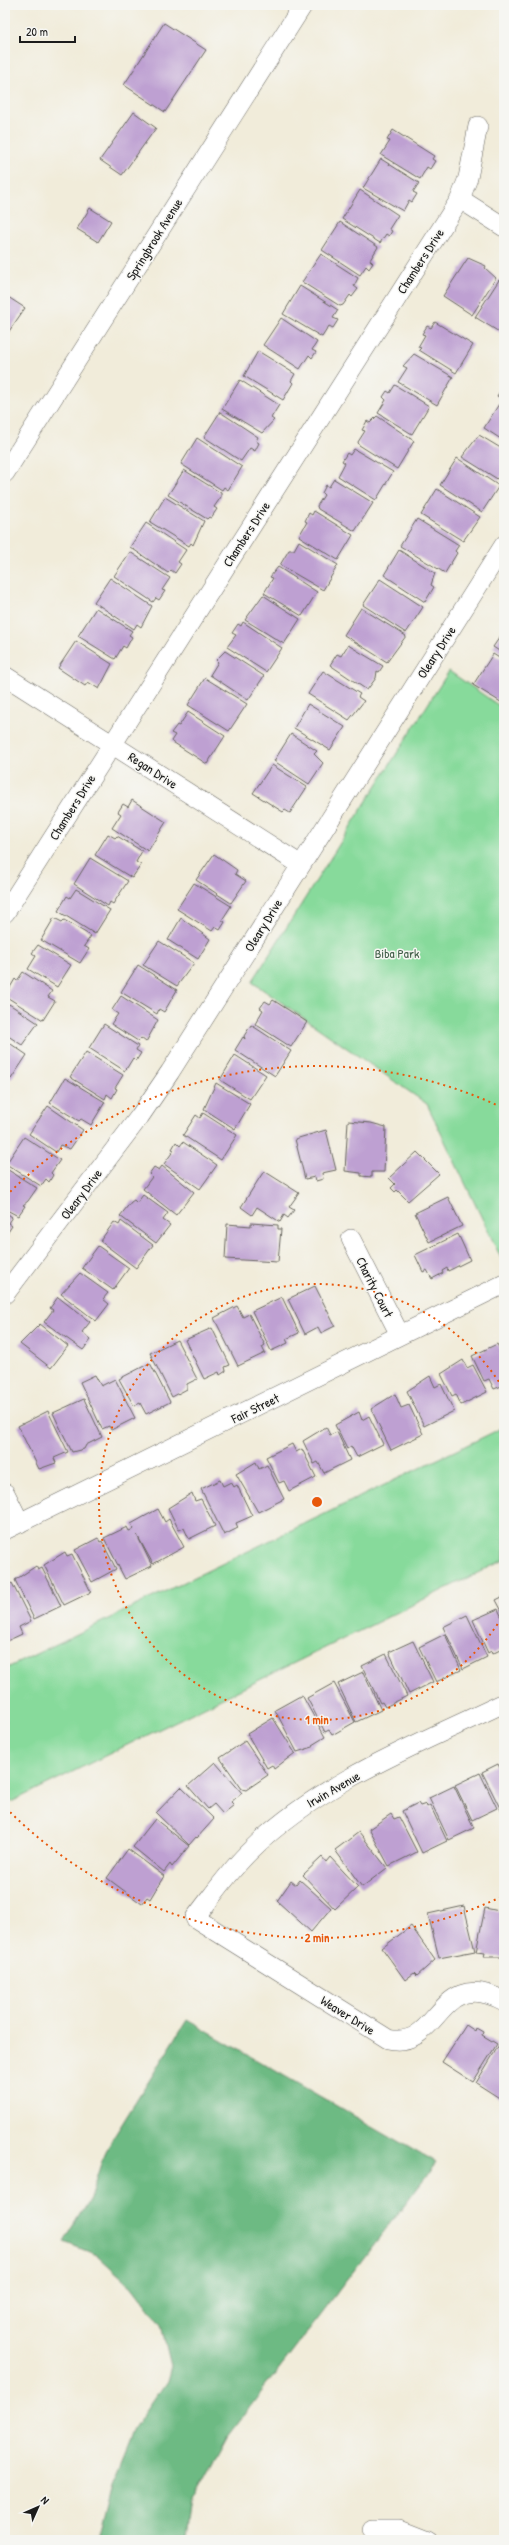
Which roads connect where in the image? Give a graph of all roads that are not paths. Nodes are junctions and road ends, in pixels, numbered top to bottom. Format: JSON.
{"nodes":[{"id":1,"x":303,"y":5,"type":"edge"},
{"id":2,"x":478,"y":126,"type":"dead end"},
{"id":3,"x":460,"y":199,"type":"junction"},
{"id":4,"x":504,"y":227,"type":"edge"},
{"id":5,"x":5,"y":473,"type":"edge"},
{"id":6,"x":504,"y":546,"type":"edge"},
{"id":7,"x":5,"y":676,"type":"edge"},
{"id":8,"x":112,"y":744,"type":"junction"},
{"id":9,"x":301,"y":864,"type":"junction"},
{"id":10,"x":5,"y":913,"type":"edge"},
{"id":11,"x":351,"y":1239,"type":"dead end"},
{"id":12,"x":504,"y":1284,"type":"edge"},
{"id":13,"x":5,"y":1294,"type":"edge"},
{"id":14,"x":400,"y":1335,"type":"junction"},
{"id":15,"x":5,"y":1493,"type":"edge"},
{"id":16,"x":12,"y":1527,"type":"edge"},
{"id":17,"x":504,"y":1703,"type":"edge"},
{"id":18,"x":195,"y":1918,"type":"joint"},
{"id":19,"x":504,"y":2001,"type":"edge"},
{"id":20,"x":372,"y":2530,"type":"dead end"},
{"id":21,"x":427,"y":2540,"type":"edge"}],
"edges":[{"from":1,"to":5,"type":"street","name":"Springbrook Avenue"},
{"from":2,"to":3,"type":"street","name":"Chambers Drive"},
{"from":3,"to":4,"type":"street"},
{"from":3,"to":8,"type":"street","name":"Chambers Drive"},
{"from":6,"to":9,"type":"street","name":"Oleary Drive"},
{"from":7,"to":8,"type":"street","name":"Regan Drive"},
{"from":8,"to":9,"type":"street","name":"Regan Drive"},
{"from":8,"to":10,"type":"street","name":"Chambers Drive"},
{"from":9,"to":13,"type":"street","name":"Oleary Drive"},
{"from":11,"to":14,"type":"street","name":"Charity Court"},
{"from":12,"to":14,"type":"street","name":"Fair Street"},
{"from":14,"to":16,"type":"street","name":"Fair Street"},
{"from":15,"to":16,"type":"street"},
{"from":17,"to":18,"type":"street","name":"Irwin Avenue"},
{"from":18,"to":19,"type":"street","name":"Weaver Drive"},
{"from":20,"to":21,"type":"street"}]}
